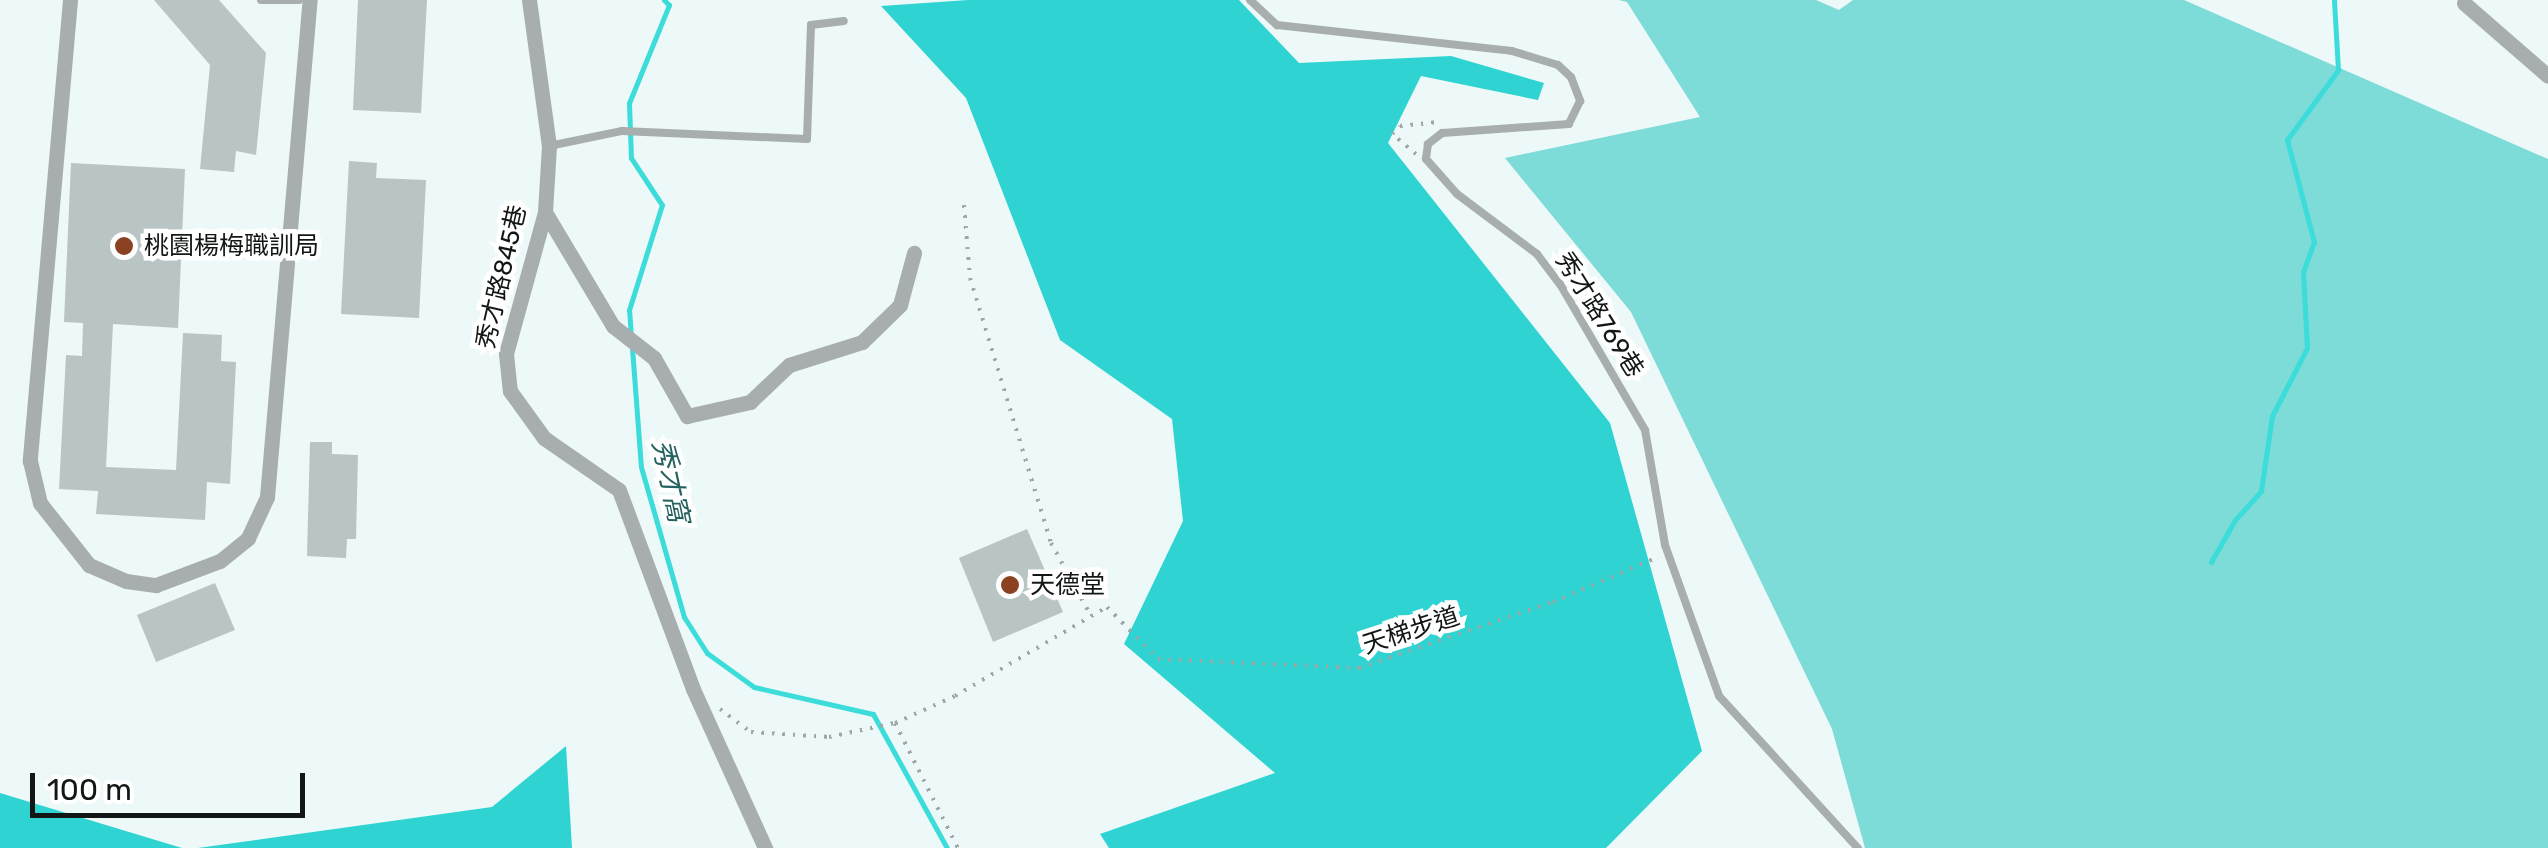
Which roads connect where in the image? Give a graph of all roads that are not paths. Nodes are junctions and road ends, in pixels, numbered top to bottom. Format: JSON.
{"nodes":[{"id":1,"x":70,"y":0,"type":"edge"},
{"id":2,"x":261,"y":0,"type":"edge"},
{"id":3,"x":298,"y":0,"type":"edge"},
{"id":4,"x":310,"y":0,"type":"edge"},
{"id":5,"x":529,"y":0,"type":"edge"},
{"id":6,"x":1250,"y":0,"type":"edge"},
{"id":7,"x":2464,"y":2,"type":"dead end"},
{"id":8,"x":844,"y":21,"type":"dead end"},
{"id":9,"x":2548,"y":76,"type":"edge"},
{"id":10,"x":549,"y":146,"type":"junction"},
{"id":11,"x":545,"y":212,"type":"junction"},
{"id":12,"x":914,"y":253,"type":"dead end"},
{"id":13,"x":765,"y":848,"type":"edge"},
{"id":14,"x":1858,"y":848,"type":"edge"}],
"edges":[{"from":1,"to":4,"type":"street"},
{"from":2,"to":3,"type":"lane"},
{"from":5,"to":10,"type":"street","name":"秀才路845巷"},
{"from":6,"to":14,"type":"lane","name":"秀才路769巷"},
{"from":7,"to":9,"type":"street"},
{"from":8,"to":10,"type":"lane"},
{"from":10,"to":11,"type":"street","name":"秀才路845巷"},
{"from":11,"to":12,"type":"street"},
{"from":11,"to":13,"type":"street","name":"秀才路845巷"}]}
